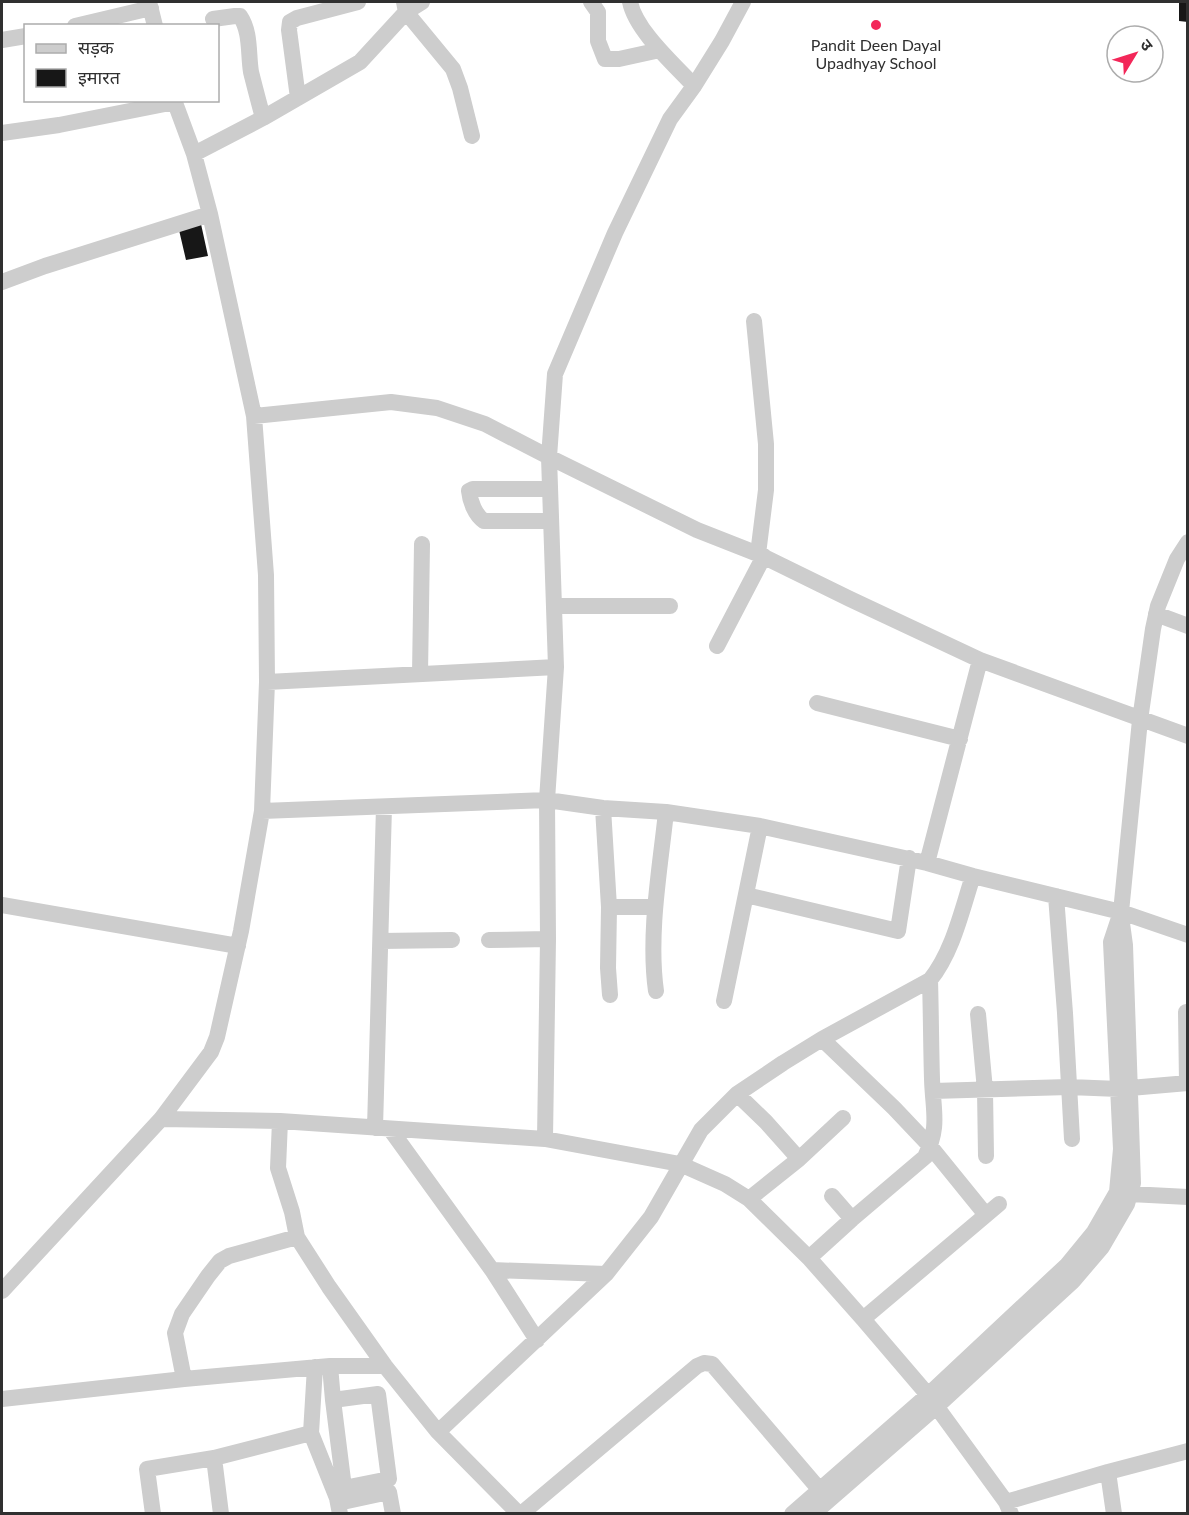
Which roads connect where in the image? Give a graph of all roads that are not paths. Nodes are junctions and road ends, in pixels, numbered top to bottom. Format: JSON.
{"nodes":[{"id":1,"x":358,"y":2,"type":"edge"},
{"id":2,"x":422,"y":2,"type":"edge"},
{"id":3,"x":591,"y":2,"type":"edge"},
{"id":4,"x":630,"y":2,"type":"edge"},
{"id":5,"x":743,"y":2,"type":"edge"},
{"id":6,"x":150,"y":5,"type":"edge"},
{"id":7,"x":405,"y":7,"type":"edge"},
{"id":8,"x":213,"y":20,"type":"dead end"},
{"id":9,"x":82,"y":24,"type":"edge"},
{"id":10,"x":155,"y":24,"type":"edge"},
{"id":11,"x":24,"y":36,"type":"edge"},
{"id":12,"x":2,"y":40,"type":"edge"},
{"id":13,"x":660,"y":50,"type":"junction"},
{"id":14,"x":694,"y":86,"type":"junction"},
{"id":15,"x":298,"y":98,"type":"junction"},
{"id":16,"x":169,"y":102,"type":"edge"},
{"id":17,"x":174,"y":102,"type":"edge"},
{"id":18,"x":263,"y":118,"type":"junction"},
{"id":19,"x":2,"y":133,"type":"edge"},
{"id":20,"x":472,"y":136,"type":"dead end"},
{"id":21,"x":194,"y":154,"type":"junction"},
{"id":22,"x":210,"y":214,"type":"junction"},
{"id":23,"x":2,"y":282,"type":"edge"},
{"id":24,"x":754,"y":321,"type":"dead end"},
{"id":25,"x":254,"y":416,"type":"junction"},
{"id":26,"x":549,"y":457,"type":"junction"},
{"id":27,"x":550,"y":489,"type":"junction"},
{"id":28,"x":551,"y":521,"type":"junction"},
{"id":29,"x":1188,"y":542,"type":"edge"},
{"id":30,"x":422,"y":544,"type":"dead end"},
{"id":31,"x":761,"y":555,"type":"junction"},
{"id":32,"x":554,"y":606,"type":"junction"},
{"id":33,"x":670,"y":606,"type":"dead end"},
{"id":34,"x":1156,"y":614,"type":"junction"},
{"id":35,"x":1188,"y":626,"type":"edge"},
{"id":36,"x":717,"y":646,"type":"dead end"},
{"id":37,"x":980,"y":660,"type":"junction"},
{"id":38,"x":556,"y":667,"type":"junction"},
{"id":39,"x":420,"y":674,"type":"junction"},
{"id":40,"x":267,"y":682,"type":"junction"},
{"id":41,"x":817,"y":703,"type":"dead end"},
{"id":42,"x":1140,"y":720,"type":"junction"},
{"id":43,"x":1188,"y":736,"type":"edge"},
{"id":44,"x":960,"y":740,"type":"junction"},
{"id":45,"x":547,"y":800,"type":"junction"},
{"id":46,"x":384,"y":807,"type":"junction"},
{"id":47,"x":603,"y":808,"type":"junction"},
{"id":48,"x":262,"y":811,"type":"junction"},
{"id":49,"x":666,"y":812,"type":"junction"},
{"id":50,"x":760,"y":826,"type":"junction"},
{"id":51,"x":909,"y":858,"type":"junction"},
{"id":52,"x":927,"y":863,"type":"junction"},
{"id":53,"x":974,"y":876,"type":"junction"},
{"id":54,"x":746,"y":895,"type":"junction"},
{"id":55,"x":1056,"y":896,"type":"junction"},
{"id":56,"x":2,"y":905,"type":"edge"},
{"id":57,"x":609,"y":907,"type":"junction"},
{"id":58,"x":655,"y":908,"type":"junction"},
{"id":59,"x":1121,"y":912,"type":"junction"},
{"id":60,"x":1188,"y":935,"type":"edge"},
{"id":61,"x":548,"y":939,"type":"junction"},
{"id":62,"x":452,"y":940,"type":"dead end"},
{"id":63,"x":489,"y":940,"type":"dead end"},
{"id":64,"x":381,"y":941,"type":"junction"},
{"id":65,"x":238,"y":946,"type":"junction"},
{"id":66,"x":930,"y":981,"type":"junction"},
{"id":67,"x":656,"y":991,"type":"dead end"},
{"id":68,"x":610,"y":995,"type":"dead end"},
{"id":69,"x":724,"y":1001,"type":"dead end"},
{"id":70,"x":1186,"y":1012,"type":"edge"},
{"id":71,"x":978,"y":1014,"type":"dead end"},
{"id":72,"x":822,"y":1039,"type":"junction"},
{"id":73,"x":1187,"y":1083,"type":"edge"},
{"id":74,"x":1069,"y":1087,"type":"junction"},
{"id":75,"x":1124,"y":1088,"type":"junction"},
{"id":76,"x":985,"y":1089,"type":"junction"},
{"id":77,"x":933,"y":1091,"type":"junction"},
{"id":78,"x":736,"y":1094,"type":"junction"},
{"id":79,"x":843,"y":1118,"type":"dead end"},
{"id":80,"x":161,"y":1119,"type":"junction"},
{"id":81,"x":280,"y":1121,"type":"junction"},
{"id":82,"x":383,"y":1129,"type":"junction"},
{"id":83,"x":546,"y":1139,"type":"junction"},
{"id":84,"x":1072,"y":1139,"type":"dead end"},
{"id":85,"x":930,"y":1146,"type":"junction"},
{"id":86,"x":986,"y":1156,"type":"dead end"},
{"id":87,"x":798,"y":1159,"type":"junction"},
{"id":88,"x":680,"y":1164,"type":"junction"},
{"id":89,"x":1130,"y":1194,"type":"junction"},
{"id":90,"x":832,"y":1196,"type":"dead end"},
{"id":91,"x":1188,"y":1197,"type":"edge"},
{"id":92,"x":749,"y":1199,"type":"junction"},
{"id":93,"x":852,"y":1219,"type":"junction"},
{"id":94,"x":297,"y":1237,"type":"junction"},
{"id":95,"x":1094,"y":1244,"type":"junction"},
{"id":96,"x":809,"y":1258,"type":"junction"},
{"id":97,"x":492,"y":1270,"type":"junction"},
{"id":98,"x":606,"y":1274,"type":"junction"},
{"id":99,"x":2,"y":1291,"type":"edge"},
{"id":100,"x":863,"y":1319,"type":"junction"},
{"id":101,"x":537,"y":1340,"type":"junction"},
{"id":102,"x":322,"y":1366,"type":"junction"},
{"id":103,"x":385,"y":1366,"type":"junction"},
{"id":104,"x":184,"y":1379,"type":"junction"},
{"id":105,"x":2,"y":1399,"type":"edge"},
{"id":106,"x":333,"y":1400,"type":"junction"},
{"id":107,"x":932,"y":1401,"type":"junction"},
{"id":108,"x":438,"y":1432,"type":"junction"},
{"id":109,"x":311,"y":1433,"type":"junction"},
{"id":110,"x":1188,"y":1451,"type":"edge"},
{"id":111,"x":214,"y":1458,"type":"junction"},
{"id":112,"x":1108,"y":1472,"type":"junction"},
{"id":113,"x":819,"y":1488,"type":"junction"},
{"id":114,"x":339,"y":1508,"type":"edge"},
{"id":115,"x":1009,"y":1508,"type":"edge"},
{"id":116,"x":153,"y":1514,"type":"edge"},
{"id":117,"x":220,"y":1514,"type":"edge"},
{"id":118,"x":393,"y":1514,"type":"edge"},
{"id":119,"x":520,"y":1514,"type":"edge"},
{"id":120,"x":792,"y":1514,"type":"edge"},
{"id":121,"x":813,"y":1514,"type":"edge"},
{"id":122,"x":1114,"y":1514,"type":"edge"}],
"edges":[{"from":1,"to":15,"type":"street"},
{"from":2,"to":7,"type":"street"},
{"from":3,"to":13,"type":"street"},
{"from":4,"to":13,"type":"street"},
{"from":5,"to":14,"type":"street"},
{"from":6,"to":9,"type":"street"},
{"from":6,"to":10,"type":"street"},
{"from":7,"to":15,"type":"street"},
{"from":7,"to":20,"type":"street"},
{"from":8,"to":18,"type":"street"},
{"from":11,"to":12,"type":"street"},
{"from":13,"to":14,"type":"street"},
{"from":14,"to":26,"type":"street"},
{"from":15,"to":18,"type":"street"},
{"from":16,"to":19,"type":"street"},
{"from":17,"to":21,"type":"street"},
{"from":18,"to":21,"type":"street"},
{"from":21,"to":22,"type":"street"},
{"from":22,"to":23,"type":"street"},
{"from":22,"to":25,"type":"street"},
{"from":24,"to":31,"type":"street"},
{"from":25,"to":26,"type":"street"},
{"from":25,"to":40,"type":"street"},
{"from":26,"to":27,"type":"street"},
{"from":26,"to":31,"type":"street"},
{"from":27,"to":28,"type":"street"},
{"from":27,"to":28,"type":"street"},
{"from":28,"to":32,"type":"street"},
{"from":29,"to":34,"type":"street"},
{"from":30,"to":39,"type":"street"},
{"from":31,"to":36,"type":"street"},
{"from":31,"to":37,"type":"street"},
{"from":32,"to":33,"type":"street"},
{"from":32,"to":38,"type":"street"},
{"from":34,"to":35,"type":"street"},
{"from":34,"to":42,"type":"street"},
{"from":37,"to":42,"type":"street"},
{"from":37,"to":44,"type":"street"},
{"from":38,"to":39,"type":"street"},
{"from":38,"to":45,"type":"street"},
{"from":39,"to":40,"type":"street"},
{"from":40,"to":48,"type":"street"},
{"from":41,"to":44,"type":"street"},
{"from":42,"to":43,"type":"street"},
{"from":42,"to":59,"type":"street"},
{"from":44,"to":52,"type":"street"},
{"from":45,"to":46,"type":"street"},
{"from":45,"to":47,"type":"street"},
{"from":45,"to":61,"type":"street"},
{"from":46,"to":48,"type":"street"},
{"from":46,"to":64,"type":"street"},
{"from":47,"to":49,"type":"street"},
{"from":47,"to":57,"type":"street"},
{"from":48,"to":65,"type":"street"},
{"from":49,"to":50,"type":"street"},
{"from":49,"to":58,"type":"street"},
{"from":50,"to":51,"type":"street"},
{"from":50,"to":54,"type":"street"},
{"from":51,"to":52,"type":"street"},
{"from":51,"to":54,"type":"street"},
{"from":52,"to":53,"type":"street"},
{"from":53,"to":55,"type":"street"},
{"from":53,"to":66,"type":"street"},
{"from":54,"to":69,"type":"street"},
{"from":55,"to":59,"type":"street"},
{"from":55,"to":74,"type":"street"},
{"from":56,"to":65,"type":"street"},
{"from":57,"to":58,"type":"street"},
{"from":57,"to":68,"type":"street"},
{"from":58,"to":67,"type":"street"},
{"from":59,"to":60,"type":"street"},
{"from":59,"to":75,"type":"street"},
{"from":61,"to":63,"type":"street"},
{"from":61,"to":83,"type":"street"},
{"from":62,"to":64,"type":"street"},
{"from":64,"to":82,"type":"street"},
{"from":65,"to":80,"type":"street"},
{"from":66,"to":72,"type":"street"},
{"from":66,"to":77,"type":"street"},
{"from":70,"to":73,"type":"street"},
{"from":71,"to":76,"type":"street"},
{"from":72,"to":78,"type":"street"},
{"from":72,"to":85,"type":"street"},
{"from":73,"to":75,"type":"street"},
{"from":74,"to":75,"type":"street"},
{"from":74,"to":76,"type":"street"},
{"from":74,"to":84,"type":"street"},
{"from":75,"to":89,"type":"street"},
{"from":75,"to":95,"type":"street"},
{"from":76,"to":77,"type":"street"},
{"from":76,"to":86,"type":"street"},
{"from":77,"to":85,"type":"street"},
{"from":78,"to":87,"type":"street"},
{"from":78,"to":88,"type":"street"},
{"from":79,"to":87,"type":"street"},
{"from":80,"to":81,"type":"street"},
{"from":80,"to":99,"type":"street"},
{"from":81,"to":82,"type":"street"},
{"from":81,"to":94,"type":"street"},
{"from":82,"to":83,"type":"street"},
{"from":82,"to":97,"type":"street"},
{"from":83,"to":88,"type":"street"},
{"from":85,"to":93,"type":"street"},
{"from":85,"to":100,"type":"street"},
{"from":87,"to":92,"type":"street"},
{"from":88,"to":92,"type":"street"},
{"from":88,"to":98,"type":"street"},
{"from":89,"to":91,"type":"street"},
{"from":89,"to":95,"type":"street"},
{"from":90,"to":93,"type":"street"},
{"from":92,"to":96,"type":"street"},
{"from":93,"to":96,"type":"street"},
{"from":94,"to":103,"type":"street"},
{"from":94,"to":104,"type":"street"},
{"from":95,"to":107,"type":"street"},
{"from":96,"to":100,"type":"street"},
{"from":97,"to":98,"type":"street"},
{"from":97,"to":101,"type":"street"},
{"from":98,"to":101,"type":"street"},
{"from":100,"to":107,"type":"street"},
{"from":101,"to":108,"type":"street"},
{"from":102,"to":103,"type":"street"},
{"from":102,"to":104,"type":"street"},
{"from":102,"to":106,"type":"street"},
{"from":102,"to":109,"type":"street"},
{"from":103,"to":108,"type":"street"},
{"from":104,"to":105,"type":"street"},
{"from":106,"to":106,"type":"street"},
{"from":107,"to":113,"type":"street"},
{"from":107,"to":115,"type":"street"},
{"from":107,"to":121,"type":"street"},
{"from":108,"to":119,"type":"street"},
{"from":109,"to":111,"type":"street"},
{"from":109,"to":114,"type":"street"},
{"from":110,"to":112,"type":"street"},
{"from":111,"to":116,"type":"street"},
{"from":111,"to":117,"type":"street"},
{"from":112,"to":115,"type":"street"},
{"from":112,"to":122,"type":"street"},
{"from":113,"to":119,"type":"street"},
{"from":113,"to":120,"type":"street"},
{"from":114,"to":118,"type":"street"}]}
